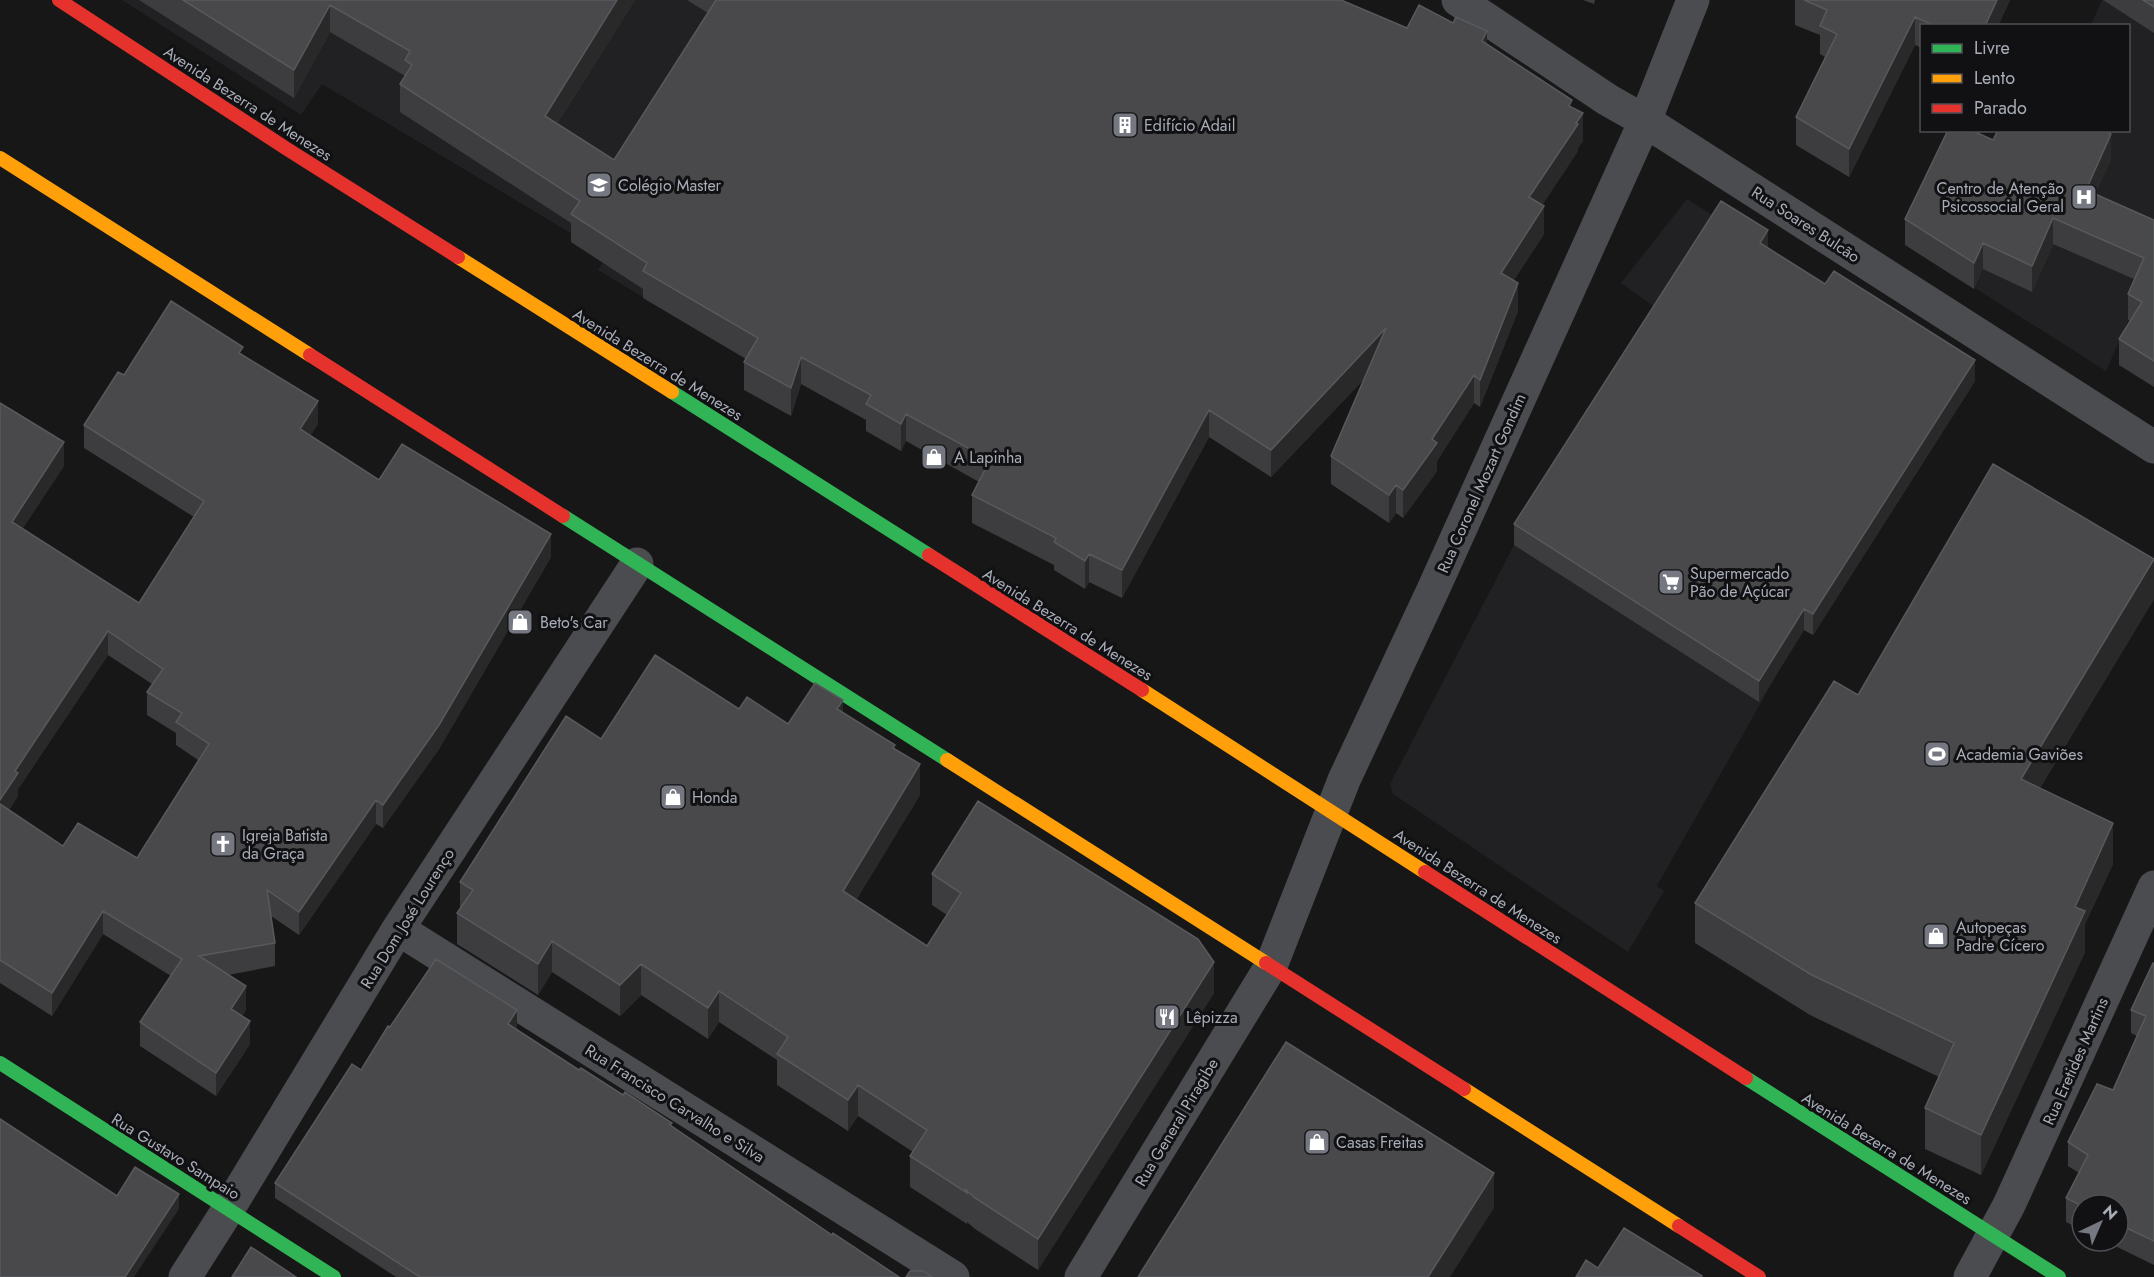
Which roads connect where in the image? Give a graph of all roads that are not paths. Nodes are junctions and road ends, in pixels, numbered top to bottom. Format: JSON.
{"nodes":[{"id":1,"x":59,"y":0,"type":"edge"},
{"id":2,"x":1458,"y":0,"type":"edge"},
{"id":3,"x":1693,"y":0,"type":"edge"},
{"id":4,"x":1645,"y":121,"type":"junction"},
{"id":5,"x":0,"y":158,"type":"edge"},
{"id":6,"x":2154,"y":447,"type":"edge"},
{"id":7,"x":637,"y":564,"type":"junction"},
{"id":8,"x":1332,"y":811,"type":"junction"},
{"id":9,"x":2154,"y":887,"type":"edge"},
{"id":10,"x":398,"y":929,"type":"junction"},
{"id":11,"x":1271,"y":966,"type":"junction"},
{"id":12,"x":0,"y":1063,"type":"edge"},
{"id":13,"x":229,"y":1208,"type":"junction"},
{"id":14,"x":1993,"y":1235,"type":"junction"},
{"id":15,"x":184,"y":1277,"type":"edge"},
{"id":16,"x":334,"y":1277,"type":"edge"},
{"id":17,"x":953,"y":1277,"type":"edge"},
{"id":18,"x":1081,"y":1277,"type":"edge"},
{"id":19,"x":1760,"y":1277,"type":"edge"},
{"id":20,"x":1970,"y":1277,"type":"edge"},
{"id":21,"x":2059,"y":1277,"type":"edge"}],
"edges":[{"from":1,"to":8,"type":"main road","name":"Avenida Bezerra de Menezes"},
{"from":2,"to":4,"type":"street","name":"Rua Soares Bulcão"},
{"from":3,"to":4,"type":"street","name":"Rua Coronel Mozart Gondim"},
{"from":4,"to":6,"type":"street","name":"Rua Soares Bulcão"},
{"from":4,"to":8,"type":"street","name":"Rua Coronel Mozart Gondim"},
{"from":5,"to":7,"type":"main road"},
{"from":7,"to":10,"type":"street","name":"Rua Dom José Lourenço"},
{"from":7,"to":11,"type":"main road"},
{"from":8,"to":11,"type":"street","name":"Rua Coronel Mozart Gondim"},
{"from":8,"to":14,"type":"main road","name":"Avenida Bezerra de Menezes"},
{"from":9,"to":14,"type":"street","name":"Rua Eretides Martins"},
{"from":10,"to":13,"type":"street","name":"Rua Dom José Lourenço"},
{"from":10,"to":17,"type":"street","name":"Rua Francisco Carvalho e Silva"},
{"from":11,"to":18,"type":"street","name":"Rua General Piragibe"},
{"from":11,"to":19,"type":"main road"},
{"from":12,"to":13,"type":"main road","name":"Rua Gustavo Sampaio"},
{"from":13,"to":15,"type":"street","name":"Rua Dom José Lourenço"},
{"from":13,"to":16,"type":"main road","name":"Rua Gustavo Sampaio"},
{"from":14,"to":20,"type":"street","name":"Rua Eretides Martins"},
{"from":14,"to":21,"type":"main road","name":"Avenida Bezerra de Menezes"}]}
